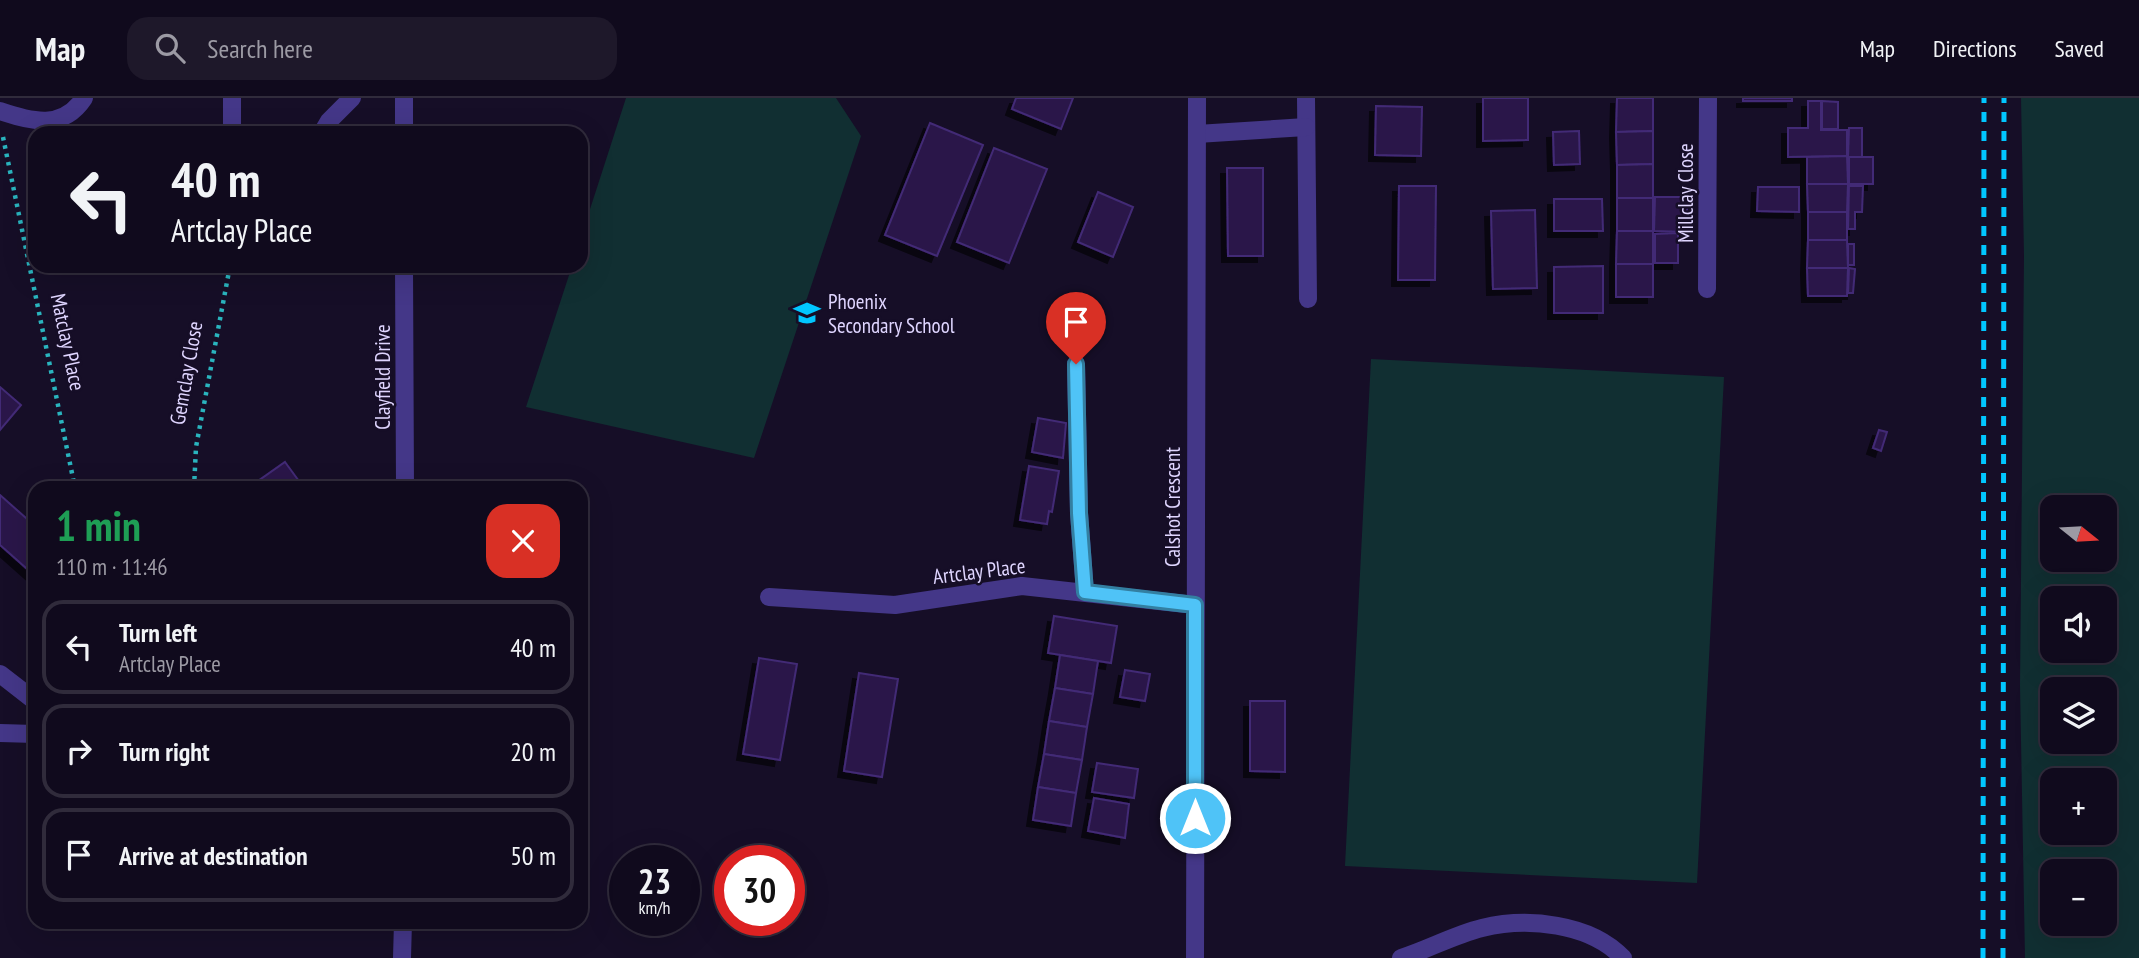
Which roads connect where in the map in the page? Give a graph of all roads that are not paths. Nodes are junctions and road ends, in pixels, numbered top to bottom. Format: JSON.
{"nodes":[{"id":1,"x":84,"y":98,"type":"edge"},
{"id":2,"x":232,"y":98,"type":"edge"},
{"id":3,"x":352,"y":98,"type":"edge"},
{"id":4,"x":404,"y":98,"type":"edge"},
{"id":5,"x":1197,"y":98,"type":"edge"},
{"id":6,"x":1306,"y":98,"type":"edge"},
{"id":7,"x":1708,"y":98,"type":"edge"},
{"id":8,"x":0,"y":111,"type":"edge"},
{"id":9,"x":232,"y":126,"type":"edge"},
{"id":10,"x":326,"y":126,"type":"edge"},
{"id":11,"x":404,"y":126,"type":"edge"},
{"id":12,"x":1306,"y":127,"type":"junction"},
{"id":13,"x":1197,"y":134,"type":"junction"},
{"id":14,"x":404,"y":273,"type":"edge"},
{"id":15,"x":1707,"y":289,"type":"dead end"},
{"id":16,"x":1308,"y":299,"type":"dead end"},
{"id":17,"x":1076,"y":364,"type":"dead end"},
{"id":18,"x":405,"y":481,"type":"edge"},
{"id":19,"x":1085,"y":592,"type":"junction"},
{"id":20,"x":769,"y":597,"type":"dead end"},
{"id":21,"x":1195,"y":605,"type":"junction"},
{"id":22,"x":0,"y":674,"type":"edge"},
{"id":23,"x":28,"y":696,"type":"edge"},
{"id":24,"x":0,"y":733,"type":"edge"},
{"id":25,"x":28,"y":734,"type":"edge"},
{"id":26,"x":403,"y":929,"type":"edge"},
{"id":27,"x":402,"y":958,"type":"edge"},
{"id":28,"x":1195,"y":958,"type":"edge"},
{"id":29,"x":1401,"y":958,"type":"edge"},
{"id":30,"x":1623,"y":958,"type":"edge"}],
"edges":[{"from":1,"to":8,"type":"street"},
{"from":2,"to":9,"type":"street"},
{"from":3,"to":10,"type":"street"},
{"from":4,"to":11,"type":"street"},
{"from":5,"to":13,"type":"street","name":"Calshot Crescent"},
{"from":6,"to":12,"type":"street"},
{"from":7,"to":15,"type":"street","name":"Millclay Close"},
{"from":12,"to":13,"type":"street"},
{"from":12,"to":16,"type":"street"},
{"from":13,"to":21,"type":"street","name":"Calshot Crescent"},
{"from":14,"to":18,"type":"street","name":"Clayfield Drive"},
{"from":17,"to":19,"type":"street"},
{"from":19,"to":20,"type":"street","name":"Artclay Place"},
{"from":19,"to":21,"type":"street","name":"Artclay Place"},
{"from":21,"to":28,"type":"street","name":"Calshot Crescent"},
{"from":22,"to":23,"type":"street"},
{"from":24,"to":25,"type":"street"},
{"from":26,"to":27,"type":"street"},
{"from":29,"to":30,"type":"street"}]}
